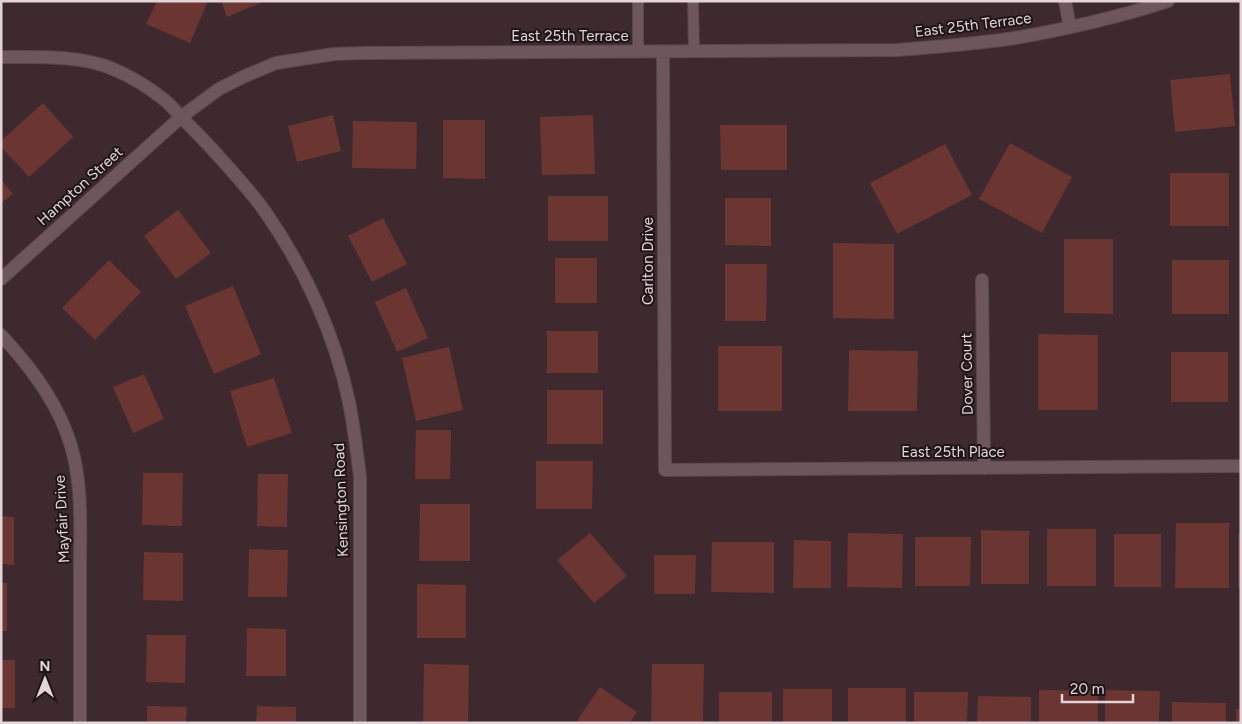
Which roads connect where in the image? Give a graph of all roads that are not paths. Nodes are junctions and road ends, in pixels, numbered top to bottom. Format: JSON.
{"nodes":[{"id":1,"x":638,"y":1,"type":"edge"},
{"id":2,"x":693,"y":1,"type":"edge"},
{"id":3,"x":1065,"y":1,"type":"edge"},
{"id":4,"x":1168,"y":1,"type":"edge"},
{"id":5,"x":1070,"y":27,"type":"junction"},
{"id":6,"x":638,"y":52,"type":"junction"},
{"id":7,"x":663,"y":52,"type":"junction"},
{"id":8,"x":694,"y":52,"type":"junction"},
{"id":9,"x":1,"y":57,"type":"edge"},
{"id":10,"x":181,"y":117,"type":"junction"},
{"id":11,"x":1,"y":279,"type":"edge"},
{"id":12,"x":982,"y":280,"type":"dead end"},
{"id":13,"x":1,"y":335,"type":"edge"},
{"id":14,"x":1241,"y":466,"type":"edge"},
{"id":15,"x":984,"y":468,"type":"junction"},
{"id":16,"x":665,"y":470,"type":"joint"},
{"id":17,"x":80,"y":723,"type":"edge"},
{"id":18,"x":360,"y":723,"type":"edge"}],
"edges":[{"from":1,"to":6,"type":"lane"},
{"from":2,"to":8,"type":"lane"},
{"from":3,"to":5,"type":"street"},
{"from":4,"to":5,"type":"street","name":"East 25th Terrace"},
{"from":5,"to":8,"type":"street","name":"East 25th Terrace"},
{"from":6,"to":7,"type":"street","name":"East 25th Terrace"},
{"from":6,"to":10,"type":"street","name":"East 25th Terrace"},
{"from":7,"to":8,"type":"street","name":"East 25th Terrace"},
{"from":7,"to":16,"type":"street","name":"Carlton Drive"},
{"from":9,"to":10,"type":"street"},
{"from":10,"to":11,"type":"street","name":"Hampton Street"},
{"from":10,"to":18,"type":"street","name":"Kensington Road"},
{"from":12,"to":15,"type":"street","name":"Dover Court"},
{"from":13,"to":17,"type":"street","name":"Mayfair Drive"},
{"from":14,"to":15,"type":"street","name":"East 25th Place"},
{"from":15,"to":16,"type":"street","name":"East 25th Place"}]}
